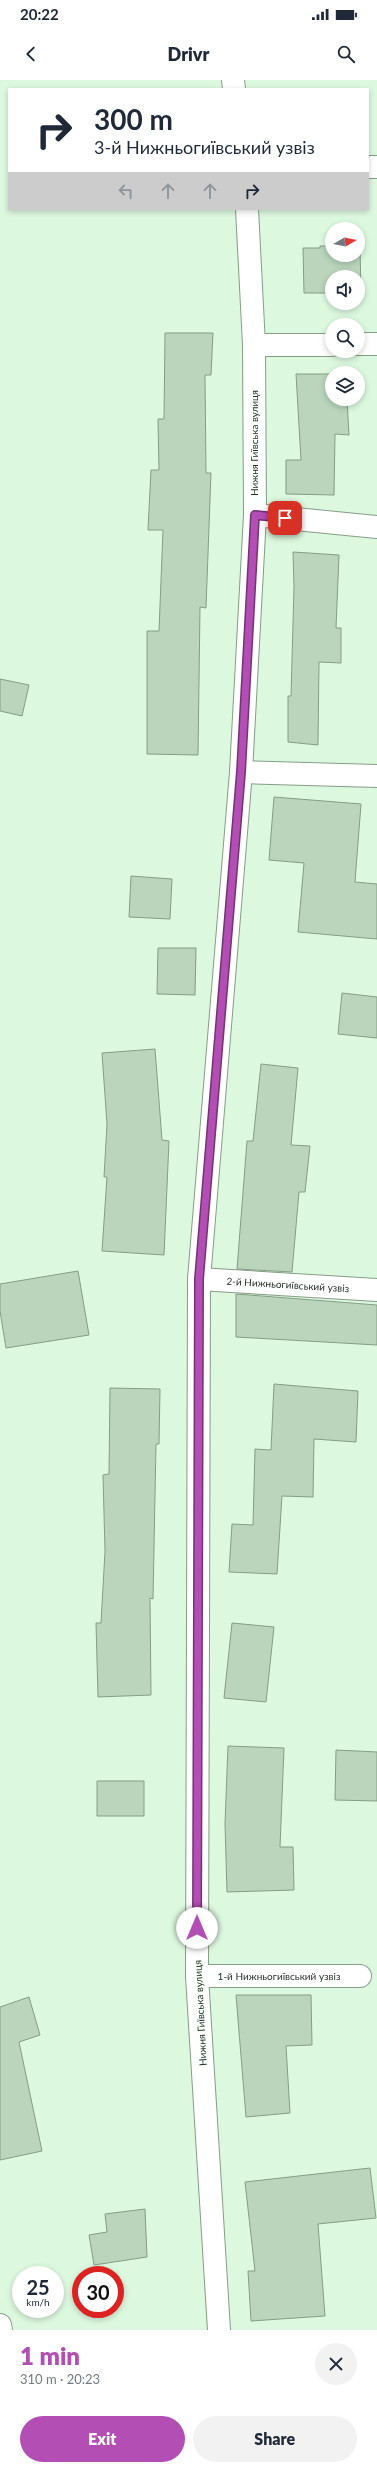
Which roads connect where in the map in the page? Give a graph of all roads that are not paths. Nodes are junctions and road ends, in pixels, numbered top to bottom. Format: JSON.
{"nodes":[{"id":1,"x":247,"y":210,"type":"edge"},
{"id":2,"x":365,"y":344,"type":"edge"},
{"id":3,"x":377,"y":344,"type":"edge"},
{"id":4,"x":325,"y":345,"type":"edge"},
{"id":5,"x":254,"y":346,"type":"junction"},
{"id":6,"x":255,"y":515,"type":"junction"},
{"id":7,"x":377,"y":527,"type":"edge"},
{"id":8,"x":241,"y":772,"type":"junction"},
{"id":9,"x":377,"y":776,"type":"edge"},
{"id":10,"x":199,"y":1279,"type":"junction"},
{"id":11,"x":377,"y":1290,"type":"edge"},
{"id":12,"x":197,"y":1976,"type":"junction"},
{"id":13,"x":360,"y":1976,"type":"dead end"},
{"id":14,"x":0,"y":2325,"type":"edge"},
{"id":15,"x":1,"y":2330,"type":"edge"},
{"id":16,"x":219,"y":2330,"type":"edge"}],
"edges":[{"from":1,"to":5,"type":"street","name":"Нижня Гиївська вулиця"},
{"from":2,"to":3,"type":"street"},
{"from":4,"to":5,"type":"street"},
{"from":5,"to":6,"type":"street","name":"Нижня Гиївська вулиця"},
{"from":6,"to":7,"type":"street"},
{"from":6,"to":8,"type":"street","name":"Нижня Гиївська вулиця"},
{"from":8,"to":9,"type":"street"},
{"from":8,"to":10,"type":"street","name":"Нижня Гиївська вулиця"},
{"from":10,"to":11,"type":"street","name":"2-й Нижньогиївський узвіз"},
{"from":10,"to":12,"type":"street","name":"Нижня Гиївська вулиця"},
{"from":12,"to":13,"type":"street","name":"1-й Нижньогиївський узвіз"},
{"from":12,"to":16,"type":"street","name":"Нижня Гиївська вулиця"},
{"from":14,"to":15,"type":"street"}]}
